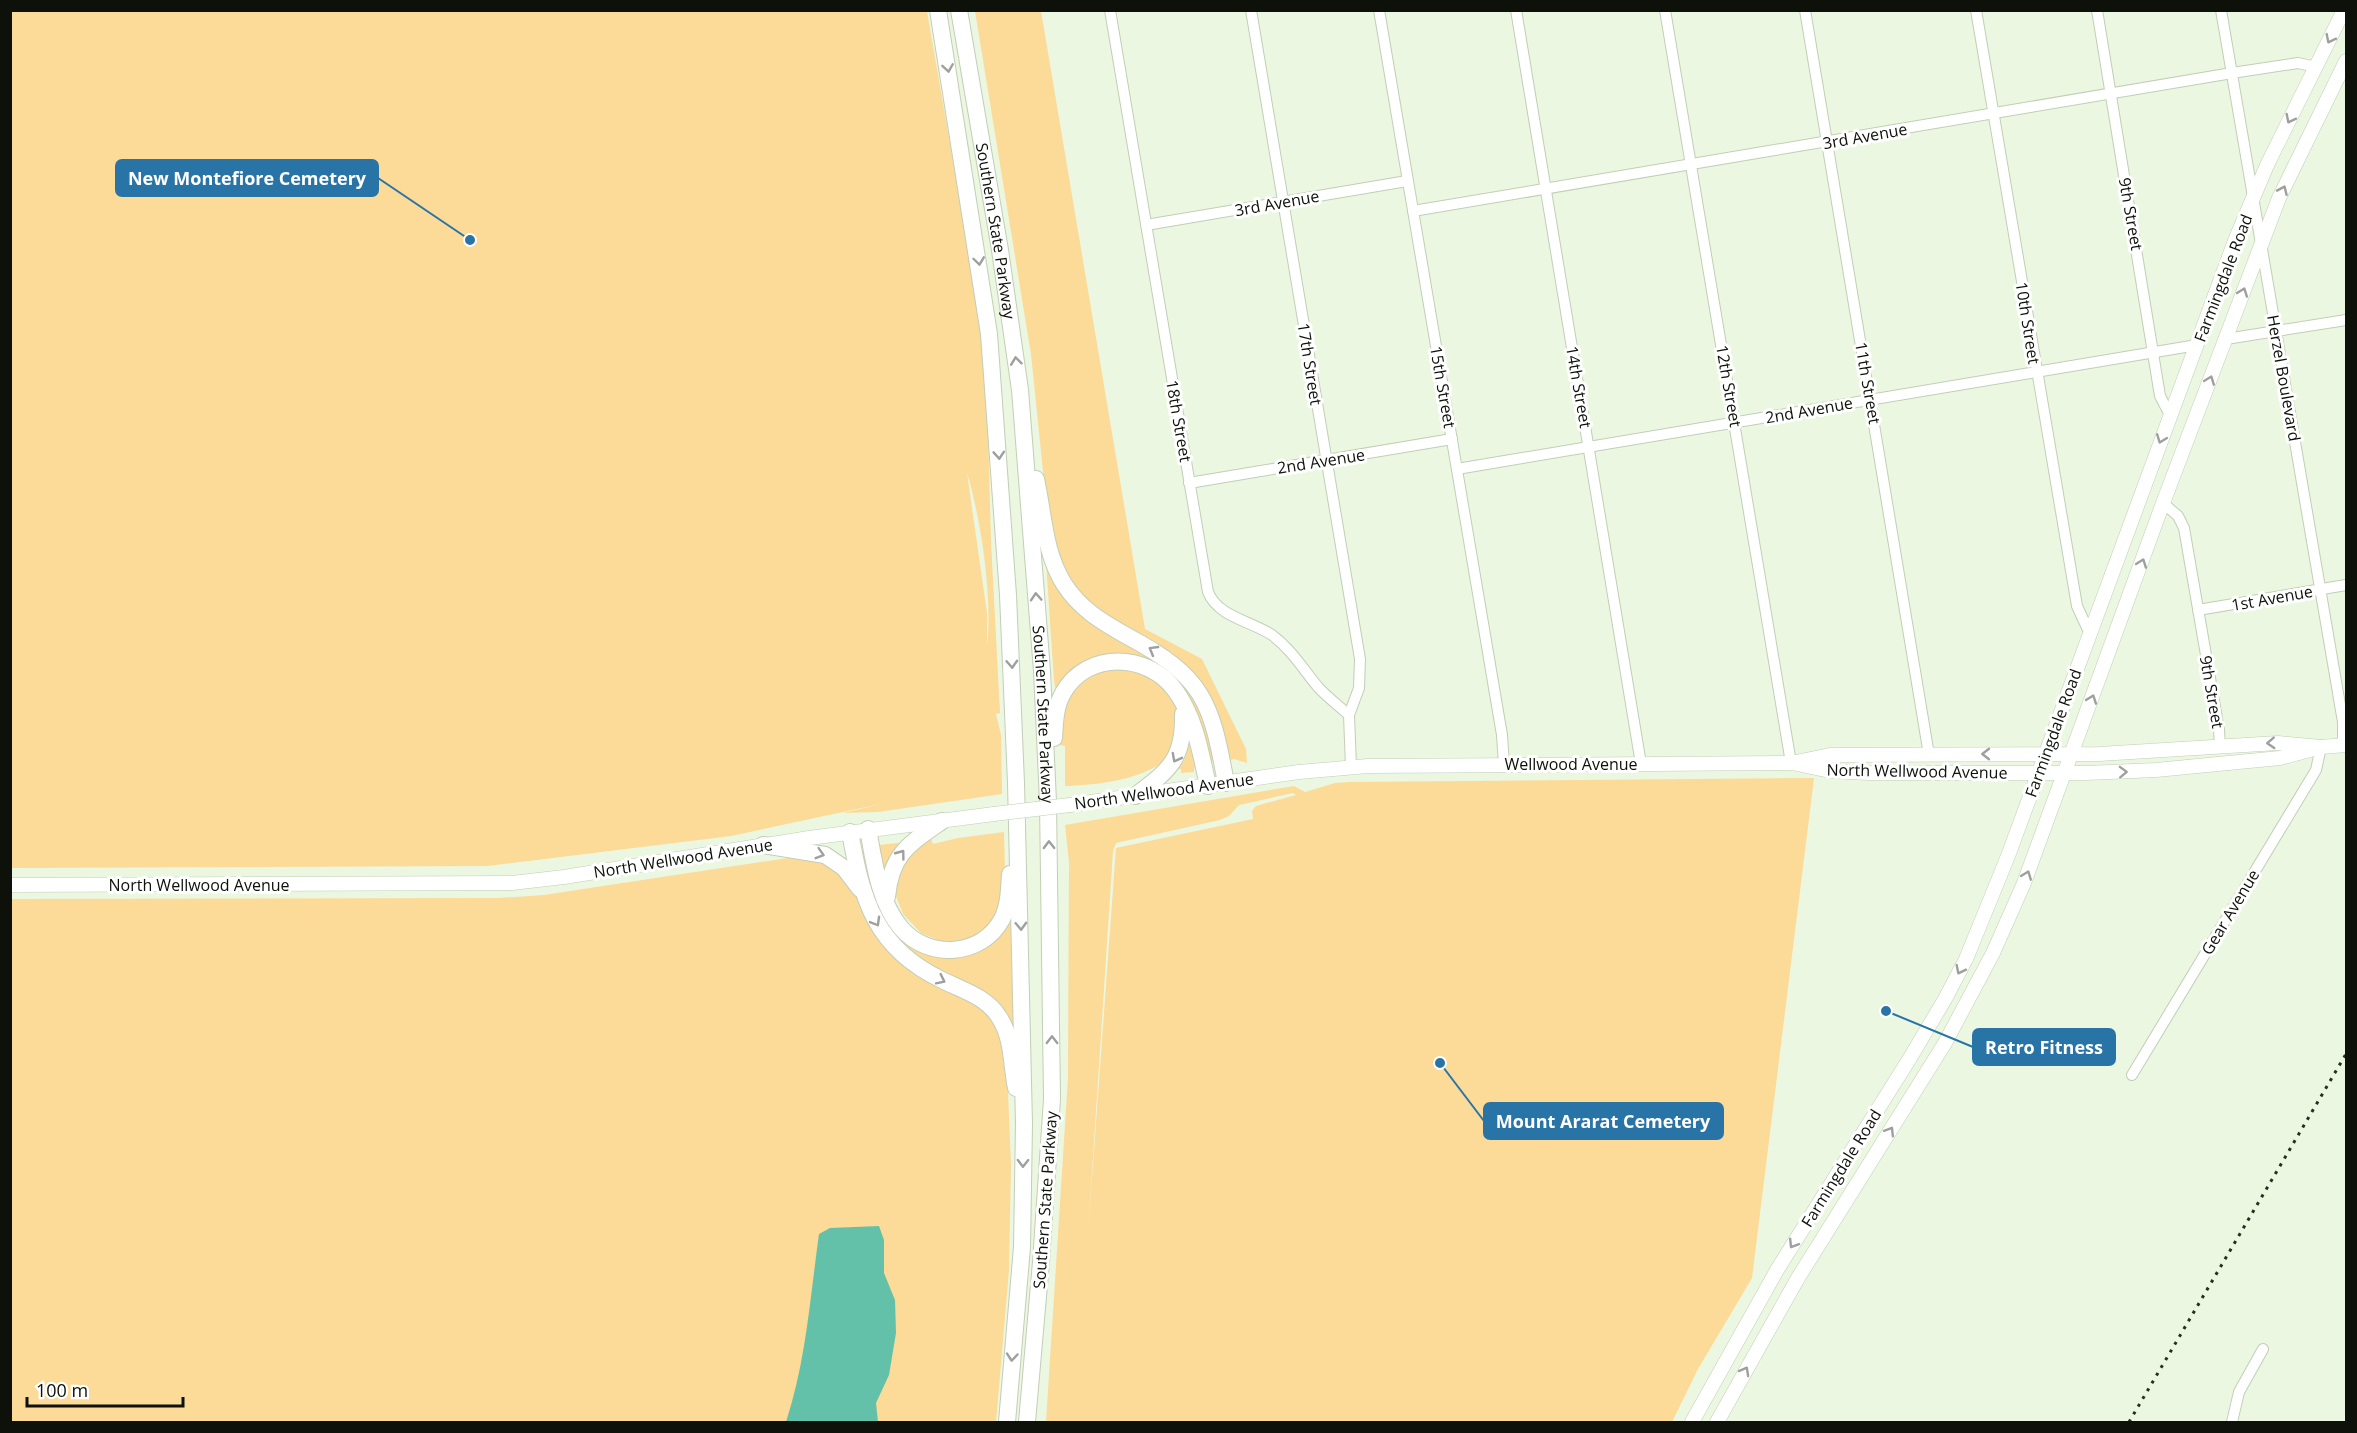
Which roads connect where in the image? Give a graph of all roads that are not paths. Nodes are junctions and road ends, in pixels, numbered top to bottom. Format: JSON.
{"nodes":[{"id":1,"x":938,"y":10,"type":"edge"},
{"id":2,"x":959,"y":10,"type":"edge"},
{"id":3,"x":1110,"y":10,"type":"edge"},
{"id":4,"x":1251,"y":10,"type":"edge"},
{"id":5,"x":1379,"y":10,"type":"edge"},
{"id":6,"x":1516,"y":10,"type":"edge"},
{"id":7,"x":1665,"y":10,"type":"edge"},
{"id":8,"x":1805,"y":10,"type":"edge"},
{"id":9,"x":1976,"y":10,"type":"edge"},
{"id":10,"x":2097,"y":10,"type":"edge"},
{"id":11,"x":2221,"y":10,"type":"edge"},
{"id":12,"x":2344,"y":10,"type":"edge"},
{"id":13,"x":2346,"y":61,"type":"edge"},
{"id":14,"x":2316,"y":67,"type":"junction"},
{"id":15,"x":2232,"y":74,"type":"junction"},
{"id":16,"x":2111,"y":94,"type":"junction"},
{"id":17,"x":1994,"y":114,"type":"junction"},
{"id":18,"x":1827,"y":142,"type":"junction"},
{"id":19,"x":1690,"y":165,"type":"junction"},
{"id":20,"x":1407,"y":181,"type":"junction"},
{"id":21,"x":1546,"y":190,"type":"junction"},
{"id":22,"x":2253,"y":198,"type":"junction"},
{"id":23,"x":1283,"y":202,"type":"junction"},
{"id":24,"x":1413,"y":211,"type":"junction"},
{"id":25,"x":1146,"y":225,"type":"junction"},
{"id":26,"x":2261,"y":245,"type":"junction"},
{"id":27,"x":2346,"y":321,"type":"edge"},
{"id":28,"x":2277,"y":332,"type":"junction"},
{"id":29,"x":2226,"y":339,"type":"junction"},
{"id":30,"x":2197,"y":345,"type":"junction"},
{"id":31,"x":2154,"y":352,"type":"junction"},
{"id":32,"x":2036,"y":372,"type":"junction"},
{"id":33,"x":1871,"y":399,"type":"junction"},
{"id":34,"x":2170,"y":415,"type":"junction"},
{"id":35,"x":1023,"y":419,"type":"junction"},
{"id":36,"x":1735,"y":423,"type":"junction"},
{"id":37,"x":1452,"y":439,"type":"junction"},
{"id":38,"x":1590,"y":447,"type":"junction"},
{"id":39,"x":1326,"y":460,"type":"junction"},
{"id":40,"x":1457,"y":469,"type":"junction"},
{"id":41,"x":1190,"y":483,"type":"junction"},
{"id":42,"x":2163,"y":503,"type":"junction"},
{"id":43,"x":2346,"y":585,"type":"edge"},
{"id":44,"x":2321,"y":590,"type":"junction"},
{"id":45,"x":2198,"y":610,"type":"junction"},
{"id":46,"x":2090,"y":632,"type":"junction"},
{"id":47,"x":1183,"y":704,"type":"junction"},
{"id":48,"x":1349,"y":715,"type":"junction"},
{"id":49,"x":2345,"y":745,"type":"edge"},
{"id":50,"x":2220,"y":747,"type":"junction"},
{"id":51,"x":2321,"y":747,"type":"junction"},
{"id":52,"x":2045,"y":754,"type":"junction"},
{"id":53,"x":2072,"y":754,"type":"junction"},
{"id":54,"x":1929,"y":755,"type":"junction"},
{"id":55,"x":1791,"y":763,"type":"junction"},
{"id":56,"x":1641,"y":764,"type":"junction"},
{"id":57,"x":1504,"y":765,"type":"junction"},
{"id":58,"x":1351,"y":767,"type":"junction"},
{"id":59,"x":2038,"y":773,"type":"junction"},
{"id":60,"x":2065,"y":773,"type":"junction"},
{"id":61,"x":1017,"y":783,"type":"junction"},
{"id":62,"x":1226,"y":783,"type":"junction"},
{"id":63,"x":1208,"y":786,"type":"junction"},
{"id":64,"x":1135,"y":796,"type":"junction"},
{"id":65,"x":1048,"y":802,"type":"junction"},
{"id":66,"x":942,"y":820,"type":"junction"},
{"id":67,"x":868,"y":830,"type":"junction"},
{"id":68,"x":850,"y":832,"type":"junction"},
{"id":69,"x":762,"y":845,"type":"junction"},
{"id":70,"x":10,"y":885,"type":"edge"},
{"id":71,"x":863,"y":894,"type":"junction"},
{"id":72,"x":886,"y":904,"type":"junction"},
{"id":73,"x":2132,"y":1075,"type":"dead end"},
{"id":74,"x":1024,"y":1124,"type":"junction"},
{"id":75,"x":2263,"y":1349,"type":"dead end"},
{"id":76,"x":1006,"y":1422,"type":"edge"},
{"id":77,"x":1027,"y":1422,"type":"edge"},
{"id":78,"x":1692,"y":1422,"type":"edge"},
{"id":79,"x":1718,"y":1422,"type":"edge"},
{"id":80,"x":2232,"y":1422,"type":"edge"}],
"edges":[{"from":1,"to":61,"type":"highway","name":"Southern State Parkway","one_way":true},
{"from":35,"to":2,"type":"highway","name":"Southern State Parkway","one_way":true},
{"from":3,"to":25,"type":"street","name":"18th Street"},
{"from":4,"to":23,"type":"street","name":"17th Street"},
{"from":5,"to":20,"type":"street","name":"15th Street"},
{"from":6,"to":21,"type":"street","name":"14th Street"},
{"from":7,"to":19,"type":"street","name":"12th Street"},
{"from":8,"to":18,"type":"street","name":"11th Street"},
{"from":9,"to":17,"type":"street","name":"10th Street"},
{"from":10,"to":16,"type":"street","name":"9th Street"},
{"from":11,"to":15,"type":"street","name":"Herzel Boulevard"},
{"from":12,"to":14,"type":"main road","name":"Farmingdale Road","one_way":true},
{"from":26,"to":13,"type":"main road","name":"Farmingdale Road","one_way":true},
{"from":14,"to":15,"type":"street","name":"3rd Avenue"},
{"from":14,"to":22,"type":"main road","name":"Farmingdale Road","one_way":true},
{"from":15,"to":16,"type":"street","name":"3rd Avenue"},
{"from":15,"to":22,"type":"street","name":"Herzel Boulevard"},
{"from":16,"to":17,"type":"street","name":"3rd Avenue"},
{"from":16,"to":31,"type":"street","name":"9th Street"},
{"from":17,"to":18,"type":"street","name":"3rd Avenue"},
{"from":17,"to":32,"type":"street","name":"10th Street"},
{"from":18,"to":19,"type":"street","name":"3rd Avenue"},
{"from":18,"to":33,"type":"street","name":"11th Street"},
{"from":19,"to":21,"type":"street","name":"3rd Avenue"},
{"from":19,"to":36,"type":"street","name":"12th Street"},
{"from":20,"to":23,"type":"street","name":"3rd Avenue"},
{"from":20,"to":24,"type":"street","name":"15th Street"},
{"from":21,"to":24,"type":"street","name":"3rd Avenue"},
{"from":21,"to":38,"type":"street","name":"14th Street"},
{"from":22,"to":26,"type":"street","name":"Herzel Boulevard"},
{"from":22,"to":30,"type":"main road","name":"Farmingdale Road"},
{"from":23,"to":25,"type":"street","name":"3rd Avenue"},
{"from":23,"to":39,"type":"street","name":"17th Street"},
{"from":24,"to":37,"type":"street","name":"15th Street"},
{"from":25,"to":41,"type":"street","name":"18th Street"},
{"from":26,"to":28,"type":"street","name":"Herzel Boulevard"},
{"from":29,"to":26,"type":"main road","name":"Farmingdale Road","one_way":true},
{"from":27,"to":28,"type":"street"},
{"from":28,"to":29,"type":"street"},
{"from":28,"to":44,"type":"street","name":"Herzel Boulevard"},
{"from":42,"to":29,"type":"main road","name":"Farmingdale Road","one_way":true},
{"from":30,"to":31,"type":"street","name":"2nd Avenue"},
{"from":30,"to":34,"type":"main road","name":"Farmingdale Road"},
{"from":31,"to":32,"type":"street","name":"2nd Avenue"},
{"from":31,"to":34,"type":"street","name":"9th Street"},
{"from":32,"to":33,"type":"street","name":"2nd Avenue"},
{"from":32,"to":46,"type":"street","name":"10th Street"},
{"from":33,"to":36,"type":"street","name":"2nd Avenue"},
{"from":33,"to":54,"type":"street","name":"11th Street"},
{"from":34,"to":46,"type":"main road","name":"Farmingdale Road","one_way":true},
{"from":62,"to":35,"type":"highway","one_way":true},
{"from":65,"to":35,"type":"highway","name":"Southern State Parkway","one_way":true},
{"from":36,"to":38,"type":"street","name":"2nd Avenue"},
{"from":36,"to":55,"type":"street","name":"12th Street"},
{"from":37,"to":39,"type":"street","name":"2nd Avenue"},
{"from":37,"to":40,"type":"street","name":"15th Street"},
{"from":38,"to":40,"type":"street","name":"2nd Avenue"},
{"from":38,"to":56,"type":"street","name":"14th Street"},
{"from":39,"to":41,"type":"street","name":"2nd Avenue"},
{"from":39,"to":48,"type":"street","name":"17th Street"},
{"from":40,"to":57,"type":"street","name":"15th Street"},
{"from":41,"to":48,"type":"street","name":"18th Street"},
{"from":42,"to":45,"type":"street","name":"9th Street"},
{"from":53,"to":42,"type":"main road","name":"Farmingdale Road","one_way":true},
{"from":43,"to":44,"type":"street","name":"1st Avenue"},
{"from":44,"to":45,"type":"street","name":"1st Avenue"},
{"from":44,"to":49,"type":"street","name":"Herzel Boulevard"},
{"from":45,"to":50,"type":"street","name":"9th Street"},
{"from":46,"to":52,"type":"main road","name":"Farmingdale Road"},
{"from":47,"to":63,"type":"highway"},
{"from":47,"to":64,"type":"highway","one_way":true},
{"from":47,"to":65,"type":"highway"},
{"from":48,"to":58,"type":"street"},
{"from":49,"to":51,"type":"main road","name":"North Wellwood Avenue"},
{"from":51,"to":50,"type":"main road","name":"North Wellwood Avenue","one_way":true},
{"from":50,"to":53,"type":"main road","name":"North Wellwood Avenue"},
{"from":60,"to":51,"type":"main road","name":"North Wellwood Avenue","one_way":true},
{"from":51,"to":73,"type":"street","name":"Gear Avenue"},
{"from":52,"to":53,"type":"main road","name":"North Wellwood Avenue"},
{"from":52,"to":54,"type":"main road","name":"North Wellwood Avenue","one_way":true},
{"from":52,"to":59,"type":"main road","name":"Farmingdale Road"},
{"from":53,"to":60,"type":"main road","name":"Farmingdale Road"},
{"from":54,"to":55,"type":"main road","name":"North Wellwood Avenue"},
{"from":55,"to":56,"type":"main road","name":"Wellwood Avenue"},
{"from":55,"to":59,"type":"main road","name":"North Wellwood Avenue"},
{"from":56,"to":57,"type":"main road","name":"Wellwood Avenue"},
{"from":57,"to":58,"type":"main road","name":"Wellwood Avenue"},
{"from":58,"to":62,"type":"main road","name":"North Wellwood Avenue"},
{"from":59,"to":60,"type":"main road","name":"North Wellwood Avenue"},
{"from":59,"to":78,"type":"main road","name":"Farmingdale Road","one_way":true},
{"from":79,"to":60,"type":"main road","name":"Farmingdale Road","one_way":true},
{"from":61,"to":72,"type":"highway"},
{"from":61,"to":74,"type":"highway","name":"Southern State Parkway","one_way":true},
{"from":62,"to":63,"type":"main road","name":"North Wellwood Avenue"},
{"from":63,"to":64,"type":"main road","name":"North Wellwood Avenue"},
{"from":64,"to":66,"type":"main road","name":"North Wellwood Avenue","bridge":true},
{"from":77,"to":65,"type":"highway","name":"Southern State Parkway","one_way":true},
{"from":66,"to":67,"type":"main road","name":"North Wellwood Avenue"},
{"from":72,"to":66,"type":"highway","one_way":true},
{"from":67,"to":68,"type":"main road","name":"North Wellwood Avenue"},
{"from":67,"to":72,"type":"highway"},
{"from":68,"to":69,"type":"main road","name":"North Wellwood Avenue"},
{"from":68,"to":71,"type":"highway"},
{"from":69,"to":70,"type":"main road","name":"North Wellwood Avenue"},
{"from":69,"to":71,"type":"highway","one_way":true},
{"from":71,"to":74,"type":"highway","one_way":true},
{"from":74,"to":76,"type":"highway","name":"Southern State Parkway","one_way":true},
{"from":75,"to":80,"type":"street"}]}
